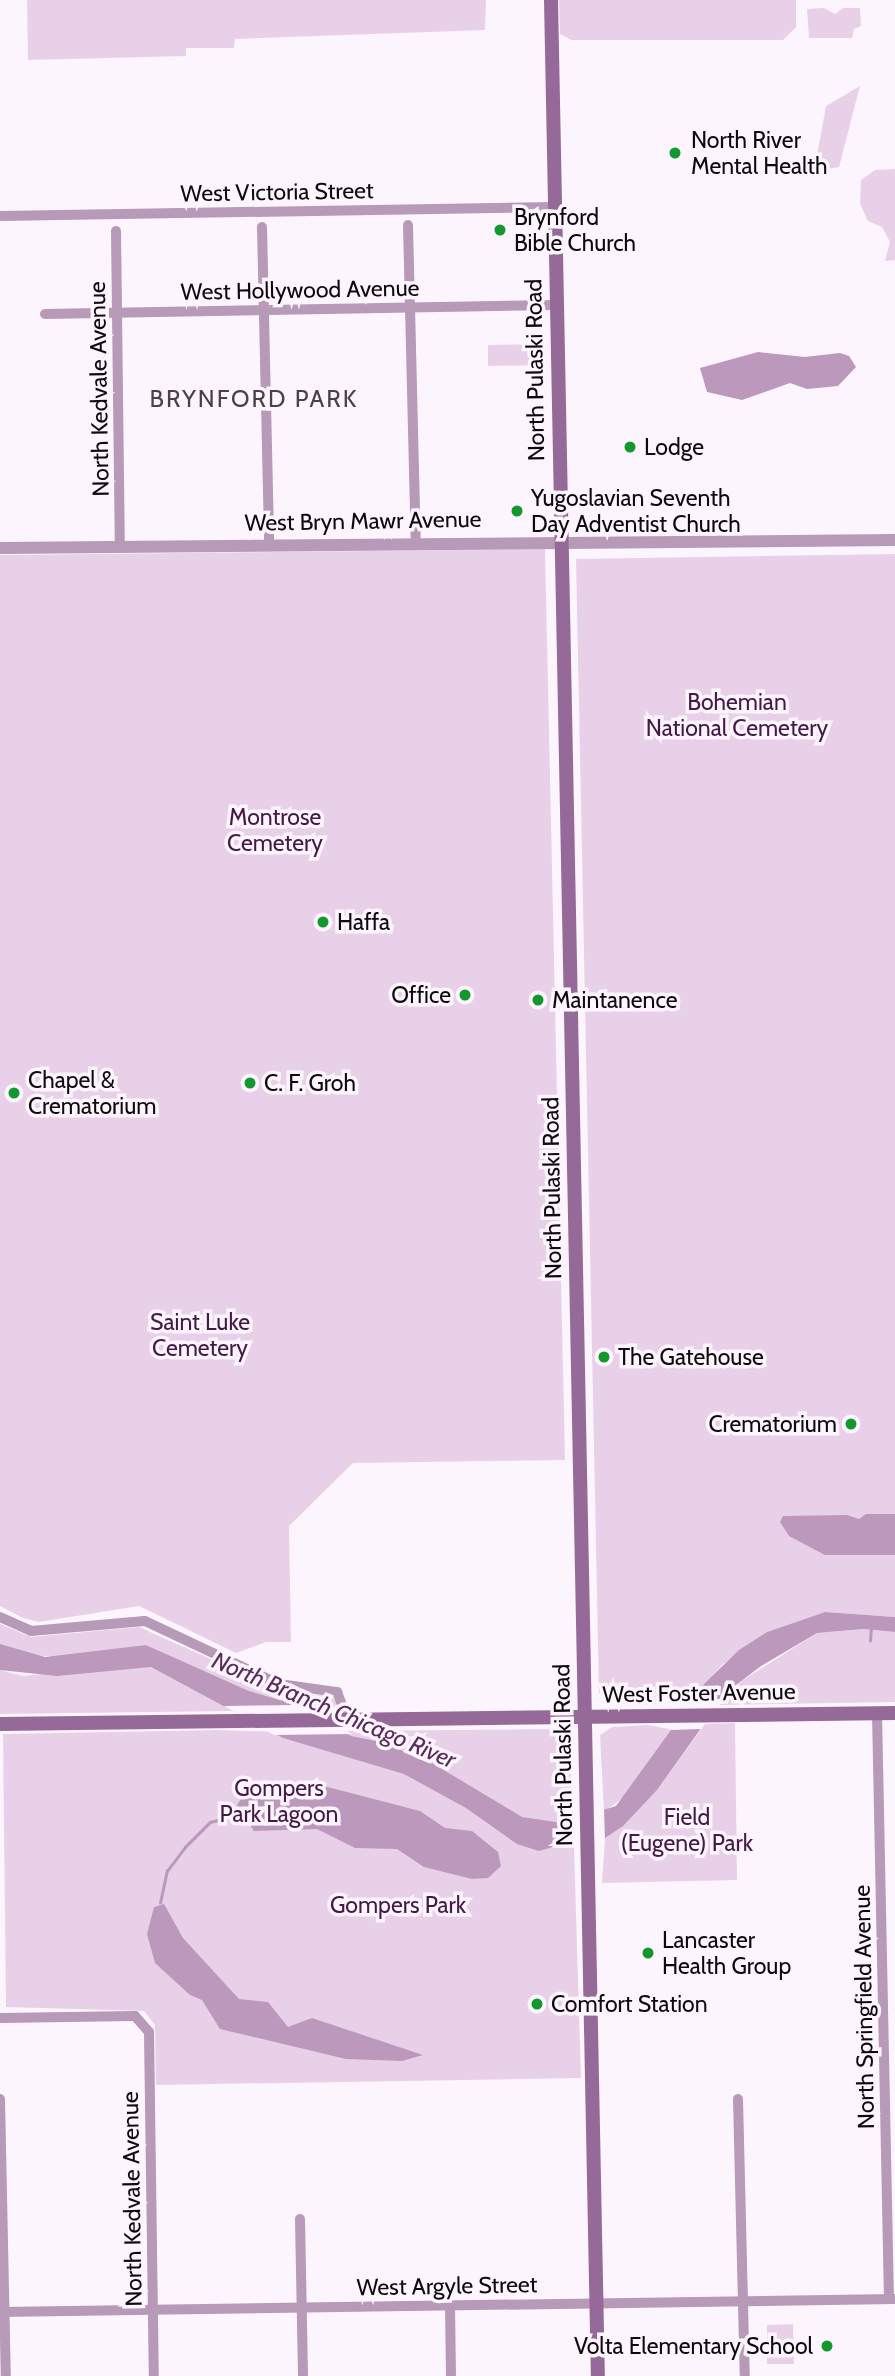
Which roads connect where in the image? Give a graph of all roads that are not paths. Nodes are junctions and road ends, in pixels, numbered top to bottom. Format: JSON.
{"nodes":[{"id":1,"x":551,"y":0,"type":"edge"},
{"id":2,"x":554,"y":207,"type":"junction"},
{"id":3,"x":0,"y":216,"type":"edge"},
{"id":4,"x":408,"y":225,"type":"dead end"},
{"id":5,"x":262,"y":227,"type":"dead end"},
{"id":6,"x":116,"y":231,"type":"dead end"},
{"id":7,"x":556,"y":305,"type":"junction"},
{"id":8,"x":410,"y":307,"type":"junction"},
{"id":9,"x":264,"y":310,"type":"junction"},
{"id":10,"x":117,"y":312,"type":"junction"},
{"id":11,"x":45,"y":314,"type":"dead end"},
{"id":12,"x":895,"y":540,"type":"edge"},
{"id":13,"x":561,"y":541,"type":"junction"},
{"id":14,"x":416,"y":542,"type":"junction"},
{"id":15,"x":269,"y":543,"type":"junction"},
{"id":16,"x":120,"y":546,"type":"junction"},
{"id":17,"x":0,"y":548,"type":"edge"},
{"id":18,"x":0,"y":1617,"type":"edge"},
{"id":19,"x":877,"y":1713,"type":"junction"},
{"id":20,"x":895,"y":1713,"type":"edge"},
{"id":21,"x":585,"y":1717,"type":"junction"},
{"id":22,"x":348,"y":1720,"type":"junction"},
{"id":23,"x":0,"y":1724,"type":"edge"},
{"id":24,"x":883,"y":2005,"type":"junction"},
{"id":25,"x":895,"y":2005,"type":"edge"},
{"id":26,"x":0,"y":2018,"type":"edge"},
{"id":27,"x":0,"y":2099,"type":"edge"},
{"id":28,"x":738,"y":2099,"type":"dead end"},
{"id":29,"x":300,"y":2219,"type":"dead end"},
{"id":30,"x":892,"y":2299,"type":"edge"},
{"id":31,"x":744,"y":2301,"type":"junction"},
{"id":32,"x":596,"y":2303,"type":"junction"},
{"id":33,"x":450,"y":2305,"type":"junction"},
{"id":34,"x":301,"y":2307,"type":"junction"},
{"id":35,"x":153,"y":2310,"type":"junction"},
{"id":36,"x":2,"y":2312,"type":"edge"},
{"id":37,"x":6,"y":2376,"type":"edge"},
{"id":38,"x":154,"y":2376,"type":"edge"},
{"id":39,"x":303,"y":2376,"type":"edge"},
{"id":40,"x":451,"y":2376,"type":"edge"},
{"id":41,"x":598,"y":2376,"type":"edge"},
{"id":42,"x":745,"y":2376,"type":"edge"}],
"edges":[{"from":1,"to":2,"type":"main road","name":"North Pulaski Road"},
{"from":2,"to":3,"type":"street","name":"West Victoria Street"},
{"from":2,"to":7,"type":"main road","name":"North Pulaski Road"},
{"from":4,"to":8,"type":"street"},
{"from":5,"to":9,"type":"street"},
{"from":6,"to":10,"type":"street","name":"North Kedvale Avenue"},
{"from":7,"to":8,"type":"street","name":"West Hollywood Avenue"},
{"from":7,"to":13,"type":"main road","name":"North Pulaski Road"},
{"from":8,"to":9,"type":"street","name":"West Hollywood Avenue"},
{"from":8,"to":14,"type":"street"},
{"from":9,"to":10,"type":"street","name":"West Hollywood Avenue"},
{"from":9,"to":15,"type":"street"},
{"from":10,"to":11,"type":"street","name":"West Hollywood Avenue"},
{"from":10,"to":16,"type":"street","name":"North Kedvale Avenue"},
{"from":12,"to":13,"type":"street","name":"West Bryn Mawr Avenue"},
{"from":13,"to":14,"type":"street","name":"West Bryn Mawr Avenue"},
{"from":13,"to":21,"type":"main road","name":"North Pulaski Road"},
{"from":14,"to":15,"type":"street","name":"West Bryn Mawr Avenue"},
{"from":15,"to":16,"type":"street","name":"West Bryn Mawr Avenue"},
{"from":16,"to":17,"type":"street","name":"West Bryn Mawr Avenue"},
{"from":18,"to":22,"type":"street"},
{"from":19,"to":20,"type":"main road","name":"West Foster Avenue"},
{"from":19,"to":21,"type":"main road","name":"West Foster Avenue"},
{"from":19,"to":24,"type":"street","name":"North Springfield Avenue"},
{"from":21,"to":22,"type":"main road","name":"West Foster Avenue"},
{"from":21,"to":32,"type":"main road","name":"North Pulaski Road"},
{"from":22,"to":23,"type":"main road","name":"West Foster Avenue"},
{"from":24,"to":25,"type":"street"},
{"from":24,"to":30,"type":"street","name":"North Springfield Avenue"},
{"from":26,"to":35,"type":"street","name":"North Kedvale Avenue"},
{"from":27,"to":36,"type":"street"},
{"from":28,"to":31,"type":"street"},
{"from":29,"to":34,"type":"street"},
{"from":30,"to":31,"type":"street","name":"West Argyle Street"},
{"from":31,"to":32,"type":"street","name":"West Argyle Street"},
{"from":31,"to":42,"type":"street"},
{"from":32,"to":33,"type":"street","name":"West Argyle Street"},
{"from":32,"to":41,"type":"main road","name":"North Pulaski Road"},
{"from":33,"to":34,"type":"street","name":"West Argyle Street"},
{"from":33,"to":40,"type":"street"},
{"from":34,"to":35,"type":"street","name":"West Argyle Street"},
{"from":34,"to":39,"type":"street"},
{"from":35,"to":36,"type":"street","name":"West Argyle Street"},
{"from":35,"to":38,"type":"street","name":"North Kedvale Avenue"},
{"from":36,"to":37,"type":"street"}]}
